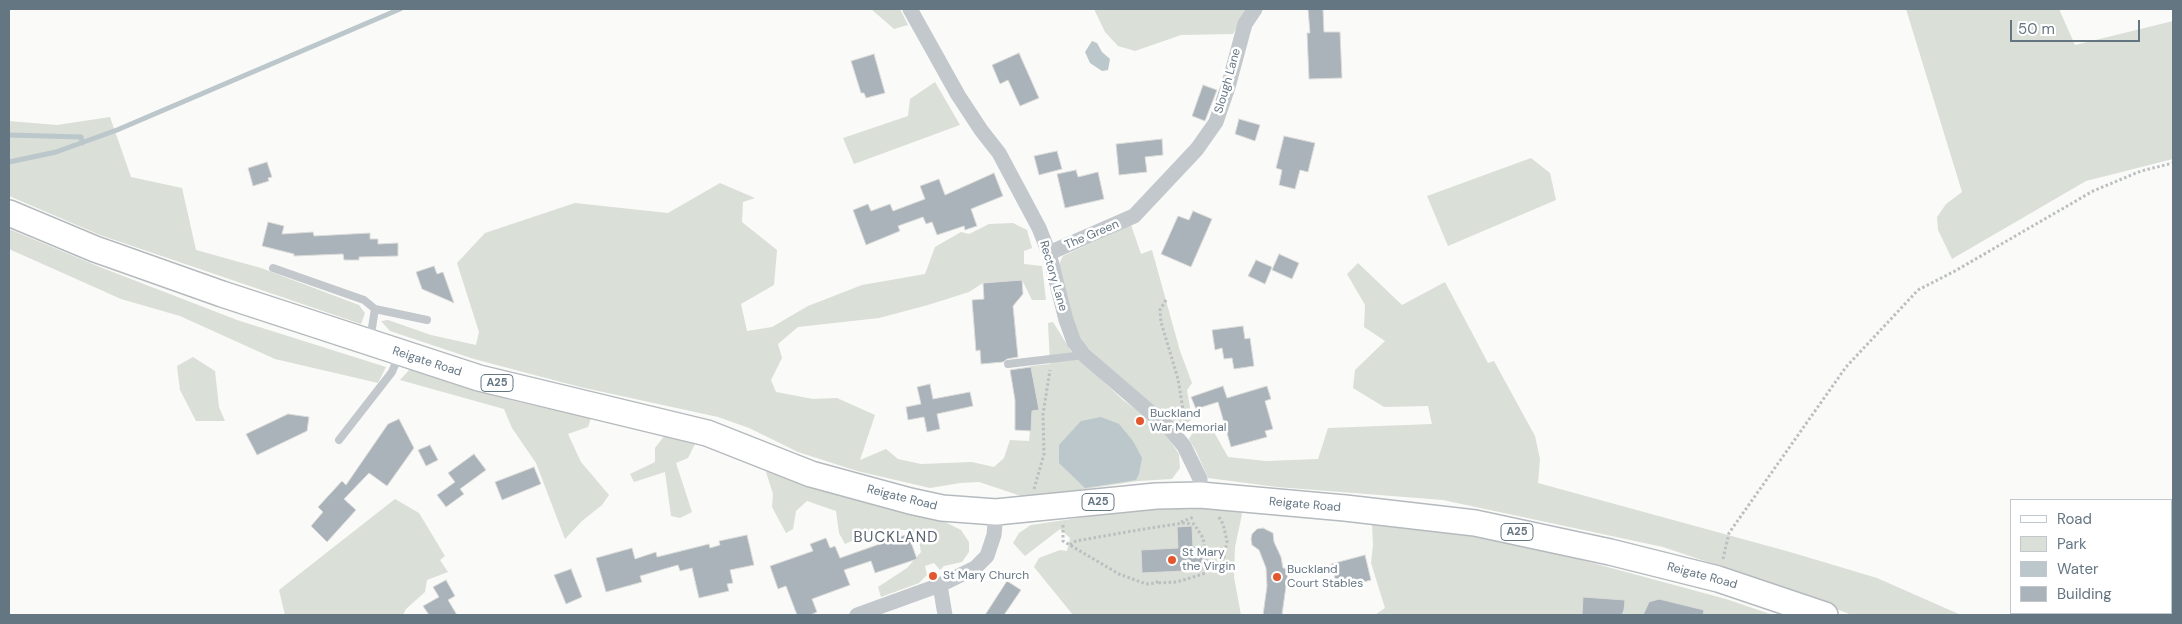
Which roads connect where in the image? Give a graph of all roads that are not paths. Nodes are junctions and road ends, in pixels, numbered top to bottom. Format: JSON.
{"nodes":[{"id":1,"x":910,"y":9,"type":"edge"},
{"id":2,"x":1255,"y":9,"type":"edge"},
{"id":3,"x":9,"y":213,"type":"edge"},
{"id":4,"x":1134,"y":216,"type":"joint"},
{"id":5,"x":1049,"y":253,"type":"junction"},
{"id":6,"x":272,"y":268,"type":"dead end"},
{"id":7,"x":375,"y":309,"type":"junction"},
{"id":8,"x":427,"y":320,"type":"dead end"},
{"id":9,"x":369,"y":342,"type":"junction"},
{"id":10,"x":400,"y":353,"type":"junction"},
{"id":11,"x":1084,"y":355,"type":"junction"},
{"id":12,"x":1008,"y":364,"type":"dead end"},
{"id":13,"x":339,"y":440,"type":"dead end"},
{"id":14,"x":1204,"y":509,"type":"junction"},
{"id":15,"x":996,"y":512,"type":"junction"},
{"id":16,"x":940,"y":585,"type":"junction"},
{"id":17,"x":857,"y":615,"type":"edge"},
{"id":18,"x":945,"y":615,"type":"edge"},
{"id":19,"x":1825,"y":615,"type":"edge"}],
"edges":[{"from":1,"to":5,"type":"street","name":"Rectory Lane"},
{"from":2,"to":4,"type":"street","name":"Slough Lane"},
{"from":3,"to":9,"type":"main road","name":"Reigate Road","number":"A25"},
{"from":4,"to":5,"type":"street","name":"The Green"},
{"from":5,"to":11,"type":"street","name":"Rectory Lane"},
{"from":6,"to":7,"type":"lane"},
{"from":7,"to":8,"type":"lane"},
{"from":7,"to":9,"type":"lane"},
{"from":9,"to":10,"type":"main road","name":"Reigate Road","number":"A25"},
{"from":10,"to":13,"type":"lane"},
{"from":10,"to":15,"type":"main road","name":"Reigate Road","number":"A25"},
{"from":11,"to":12,"type":"lane"},
{"from":11,"to":14,"type":"street","name":"Rectory Lane"},
{"from":14,"to":15,"type":"main road","name":"Reigate Road","number":"A25"},
{"from":14,"to":19,"type":"main road","name":"Reigate Road","number":"A25"},
{"from":15,"to":16,"type":"street"},
{"from":16,"to":17,"type":"street"},
{"from":16,"to":18,"type":"street"}]}
